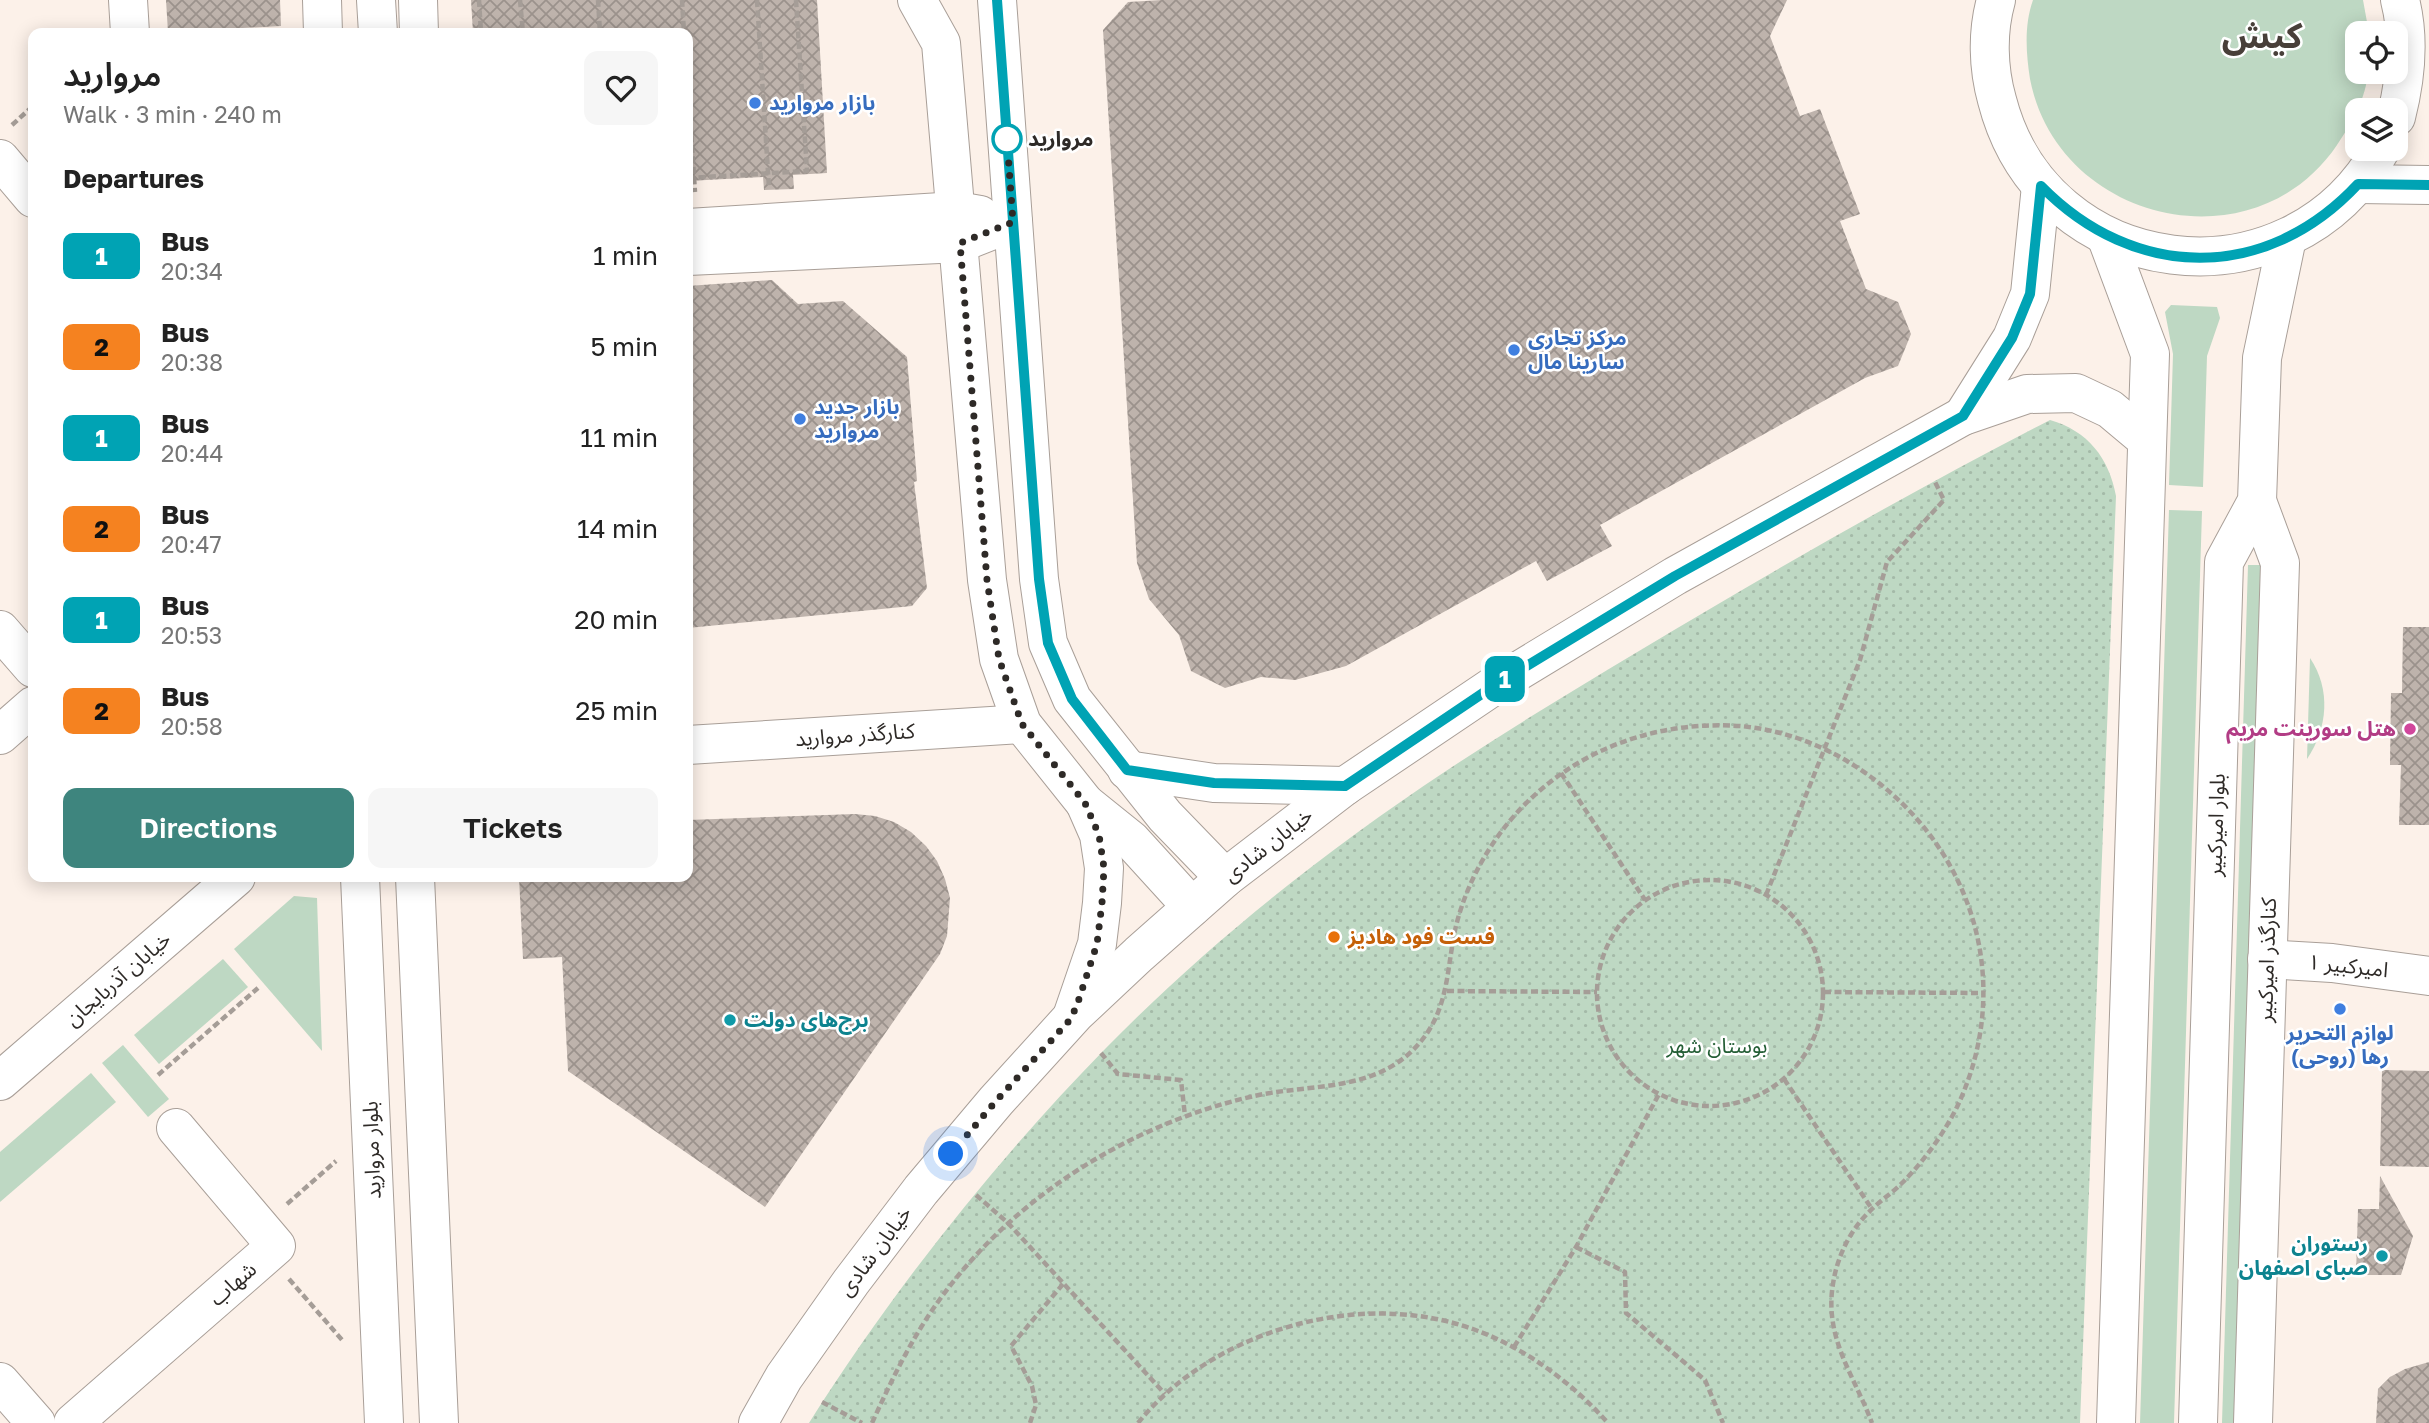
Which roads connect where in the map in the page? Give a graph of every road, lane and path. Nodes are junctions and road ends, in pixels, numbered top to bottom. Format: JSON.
{"nodes":[{"id":1,"x":128,"y":0,"type":"edge"},
{"id":2,"x":321,"y":0,"type":"edge"},
{"id":3,"x":376,"y":0,"type":"edge"},
{"id":4,"x":418,"y":0,"type":"edge"},
{"id":5,"x":479,"y":0,"type":"edge"},
{"id":6,"x":520,"y":0,"type":"edge"},
{"id":7,"x":598,"y":0,"type":"edge"},
{"id":8,"x":682,"y":0,"type":"edge"},
{"id":9,"x":757,"y":0,"type":"edge"},
{"id":10,"x":796,"y":0,"type":"edge"},
{"id":11,"x":917,"y":0,"type":"edge"},
{"id":12,"x":939,"y":0,"type":"edge"},
{"id":13,"x":950,"y":0,"type":"edge"},
{"id":14,"x":997,"y":0,"type":"edge"},
{"id":15,"x":1996,"y":0,"type":"edge"},
{"id":16,"x":2411,"y":12,"type":"edge"},
{"id":17,"x":130,"y":28,"type":"edge"},
{"id":18,"x":323,"y":28,"type":"edge"},
{"id":19,"x":378,"y":28,"type":"edge"},
{"id":20,"x":419,"y":28,"type":"edge"},
{"id":21,"x":481,"y":28,"type":"edge"},
{"id":22,"x":523,"y":28,"type":"edge"},
{"id":23,"x":600,"y":28,"type":"edge"},
{"id":24,"x":684,"y":28,"type":"edge"},
{"id":25,"x":2401,"y":98,"type":"edge"},
{"id":26,"x":28,"y":113,"type":"edge"},
{"id":27,"x":4,"y":146,"type":"edge"},
{"id":28,"x":28,"y":161,"type":"edge"},
{"id":29,"x":2373,"y":161,"type":"edge"},
{"id":30,"x":768,"y":174,"type":"junction"},
{"id":31,"x":693,"y":178,"type":"edge"},
{"id":32,"x":2358,"y":184,"type":"junction"},
{"id":33,"x":2429,"y":185,"type":"edge"},
{"id":34,"x":2041,"y":186,"type":"junction"},
{"id":35,"x":28,"y":189,"type":"edge"},
{"id":36,"x":1013,"y":222,"type":"junction"},
{"id":37,"x":771,"y":223,"type":"junction"},
{"id":38,"x":958,"y":227,"type":"junction"},
{"id":39,"x":2106,"y":236,"type":"junction"},
{"id":40,"x":693,"y":237,"type":"edge"},
{"id":41,"x":693,"y":237,"type":"edge"},
{"id":42,"x":2287,"y":238,"type":"junction"},
{"id":43,"x":1963,"y":416,"type":"junction"},
{"id":44,"x":2147,"y":440,"type":"junction"},
{"id":45,"x":1934,"y":480,"type":"dead end"},
{"id":46,"x":2258,"y":501,"type":"junction"},
{"id":47,"x":0,"y":630,"type":"edge"},
{"id":48,"x":28,"y":662,"type":"edge"},
{"id":49,"x":28,"y":710,"type":"edge"},
{"id":50,"x":1022,"y":724,"type":"junction"},
{"id":51,"x":0,"y":735,"type":"edge"},
{"id":52,"x":693,"y":745,"type":"edge"},
{"id":53,"x":1825,"y":749,"type":"junction"},
{"id":54,"x":1127,"y":770,"type":"junction"},
{"id":55,"x":1561,"y":774,"type":"junction"},
{"id":56,"x":1345,"y":786,"type":"junction"},
{"id":57,"x":1085,"y":803,"type":"junction"},
{"id":58,"x":1165,"y":816,"type":"junction"},
{"id":59,"x":1131,"y":840,"type":"junction"},
{"id":60,"x":1225,"y":878,"type":"junction"},
{"id":61,"x":223,"y":882,"type":"edge"},
{"id":62,"x":360,"y":882,"type":"edge"},
{"id":63,"x":415,"y":882,"type":"edge"},
{"id":64,"x":1766,"y":895,"type":"junction"},
{"id":65,"x":1645,"y":900,"type":"junction"},
{"id":66,"x":1192,"y":907,"type":"junction"},
{"id":67,"x":2267,"y":959,"type":"junction"},
{"id":68,"x":2429,"y":976,"type":"edge"},
{"id":69,"x":258,"y":988,"type":"dead end"},
{"id":70,"x":1447,"y":991,"type":"junction"},
{"id":71,"x":1597,"y":992,"type":"junction"},
{"id":72,"x":1824,"y":992,"type":"junction"},
{"id":73,"x":1983,"y":993,"type":"junction"},
{"id":74,"x":1068,"y":1022,"type":"junction"},
{"id":75,"x":1101,"y":1053,"type":"dead end"},
{"id":76,"x":158,"y":1075,"type":"dead end"},
{"id":77,"x":1784,"y":1079,"type":"junction"},
{"id":78,"x":0,"y":1082,"type":"edge"},
{"id":79,"x":1659,"y":1094,"type":"junction"},
{"id":80,"x":1185,"y":1116,"type":"junction"},
{"id":81,"x":176,"y":1128,"type":"dead end"},
{"id":82,"x":336,"y":1161,"type":"dead end"},
{"id":83,"x":976,"y":1195,"type":"dead end"},
{"id":84,"x":429,"y":1209,"type":"junction"},
{"id":85,"x":1872,"y":1209,"type":"junction"},
{"id":86,"x":374,"y":1212,"type":"junction"},
{"id":87,"x":276,"y":1213,"type":"dead end"},
{"id":88,"x":1008,"y":1223,"type":"junction"},
{"id":89,"x":1576,"y":1247,"type":"junction"},
{"id":90,"x":284,"y":1273,"type":"dead end"},
{"id":91,"x":1063,"y":1284,"type":"junction"},
{"id":92,"x":343,"y":1341,"type":"dead end"},
{"id":93,"x":1514,"y":1347,"type":"junction"},
{"id":94,"x":0,"y":1382,"type":"edge"},
{"id":95,"x":1165,"y":1394,"type":"junction"},
{"id":96,"x":822,"y":1402,"type":"dead end"},
{"id":97,"x":36,"y":1423,"type":"edge"},
{"id":98,"x":73,"y":1423,"type":"edge"},
{"id":99,"x":384,"y":1423,"type":"edge"},
{"id":100,"x":439,"y":1423,"type":"edge"},
{"id":101,"x":758,"y":1423,"type":"edge"},
{"id":102,"x":862,"y":1423,"type":"edge"},
{"id":103,"x":872,"y":1423,"type":"edge"},
{"id":104,"x":1030,"y":1423,"type":"edge"},
{"id":105,"x":1138,"y":1423,"type":"edge"},
{"id":106,"x":1608,"y":1423,"type":"edge"},
{"id":107,"x":1723,"y":1423,"type":"edge"},
{"id":108,"x":1872,"y":1423,"type":"edge"},
{"id":109,"x":2116,"y":1423,"type":"edge"},
{"id":110,"x":2198,"y":1423,"type":"edge"},
{"id":111,"x":2253,"y":1423,"type":"edge"}],
"edges":[{"from":1,"to":17,"type":"street"},
{"from":2,"to":18,"type":"street"},
{"from":3,"to":19,"type":"street"},
{"from":4,"to":20,"type":"street"},
{"from":5,"to":21,"type":"path"},
{"from":6,"to":22,"type":"path"},
{"from":7,"to":23,"type":"path"},
{"from":8,"to":24,"type":"path"},
{"from":9,"to":30,"type":"path"},
{"from":10,"to":30,"type":"path"},
{"from":11,"to":38,"type":"street"},
{"from":12,"to":13,"type":"street"},
{"from":14,"to":36,"type":"street"},
{"from":15,"to":34,"type":"street"},
{"from":16,"to":25,"type":"street"},
{"from":26,"to":27,"type":"path"},
{"from":27,"to":28,"type":"street"},
{"from":27,"to":35,"type":"street"},
{"from":29,"to":32,"type":"street"},
{"from":30,"to":31,"type":"path"},
{"from":30,"to":37,"type":"path"},
{"from":32,"to":33,"type":"street"},
{"from":32,"to":42,"type":"street"},
{"from":34,"to":39,"type":"street"},
{"from":34,"to":43,"type":"street","name":"خیابان شادی"},
{"from":36,"to":38,"type":"street"},
{"from":36,"to":54,"type":"street"},
{"from":37,"to":38,"type":"street"},
{"from":37,"to":41,"type":"street"},
{"from":38,"to":40,"type":"street"},
{"from":38,"to":50,"type":"street"},
{"from":39,"to":42,"type":"street"},
{"from":39,"to":44,"type":"street"},
{"from":42,"to":46,"type":"street","name":"بلوار امیرکبیر"},
{"from":43,"to":44,"type":"street","name":"خیابان شادی"},
{"from":43,"to":56,"type":"street","name":"خیابان شادی"},
{"from":44,"to":109,"type":"street"},
{"from":45,"to":53,"type":"path"},
{"from":46,"to":67,"type":"street","name":"کنارگذر امیرکبیر"},
{"from":46,"to":110,"type":"street","name":"بلوار امیرکبیر"},
{"from":47,"to":48,"type":"street"},
{"from":49,"to":51,"type":"street"},
{"from":50,"to":52,"type":"street","name":"کنارگذر مروارید"},
{"from":50,"to":57,"type":"street"},
{"from":53,"to":55,"type":"path"},
{"from":53,"to":64,"type":"path"},
{"from":53,"to":73,"type":"path"},
{"from":54,"to":56,"type":"street"},
{"from":54,"to":58,"type":"street"},
{"from":55,"to":65,"type":"path"},
{"from":55,"to":70,"type":"path"},
{"from":56,"to":60,"type":"street","name":"خیابان شادی"},
{"from":57,"to":59,"type":"street"},
{"from":57,"to":74,"type":"street"},
{"from":58,"to":59,"type":"street"},
{"from":58,"to":60,"type":"street"},
{"from":59,"to":66,"type":"street"},
{"from":60,"to":66,"type":"street","name":"خیابان شادی"},
{"from":61,"to":78,"type":"street","name":"خیابان آذربایجان"},
{"from":62,"to":86,"type":"street","name":"بلوار مروارید"},
{"from":63,"to":84,"type":"street"},
{"from":64,"to":65,"type":"path"},
{"from":64,"to":72,"type":"path"},
{"from":65,"to":71,"type":"path"},
{"from":66,"to":74,"type":"street","name":"خیابان شادی"},
{"from":67,"to":68,"type":"street","name":"امیرکبیر ۱"},
{"from":67,"to":111,"type":"street","name":"کنارگذر امیرکبیر"},
{"from":69,"to":76,"type":"path"},
{"from":70,"to":71,"type":"path"},
{"from":70,"to":80,"type":"path"},
{"from":71,"to":79,"type":"path"},
{"from":72,"to":73,"type":"path"},
{"from":72,"to":77,"type":"path"},
{"from":73,"to":85,"type":"path"},
{"from":74,"to":101,"type":"street","name":"خیابان شادی"},
{"from":75,"to":80,"type":"path"},
{"from":77,"to":79,"type":"path"},
{"from":77,"to":85,"type":"path"},
{"from":79,"to":89,"type":"path"},
{"from":80,"to":88,"type":"path"},
{"from":81,"to":98,"type":"street","name":"شهاب"},
{"from":82,"to":87,"type":"path"},
{"from":83,"to":88,"type":"path"},
{"from":84,"to":86,"type":"street"},
{"from":84,"to":100,"type":"street"},
{"from":85,"to":108,"type":"path"},
{"from":86,"to":99,"type":"street","name":"بلوار مروارید"},
{"from":88,"to":91,"type":"path"},
{"from":88,"to":103,"type":"path"},
{"from":89,"to":93,"type":"path"},
{"from":89,"to":107,"type":"path"},
{"from":90,"to":92,"type":"path"},
{"from":91,"to":95,"type":"path"},
{"from":91,"to":104,"type":"path"},
{"from":93,"to":95,"type":"path"},
{"from":93,"to":106,"type":"path"},
{"from":94,"to":97,"type":"street"},
{"from":95,"to":105,"type":"path"},
{"from":96,"to":102,"type":"path"}]}
